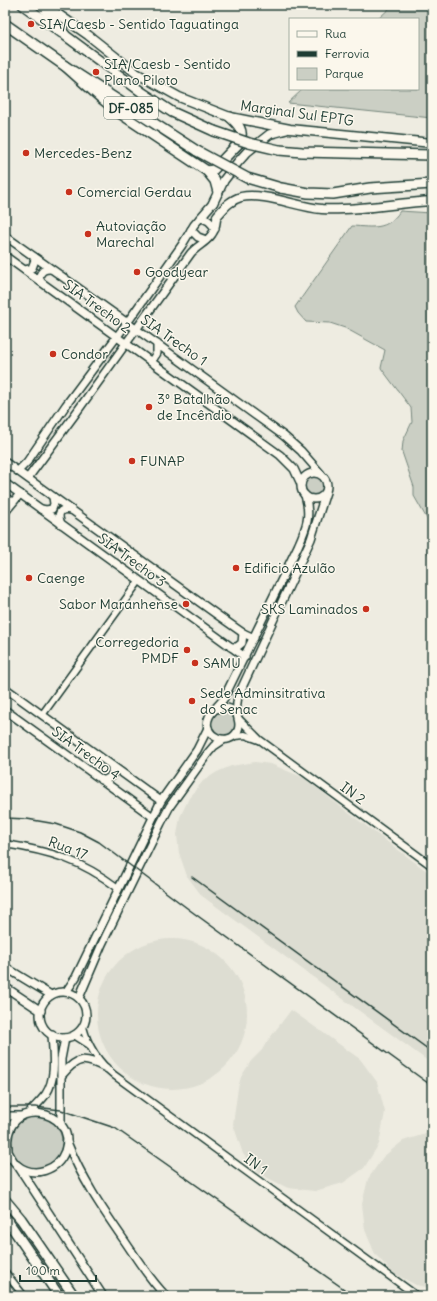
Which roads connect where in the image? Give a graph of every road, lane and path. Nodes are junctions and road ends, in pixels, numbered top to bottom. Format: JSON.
{"nodes":[{"id":1,"x":23,"y":5,"type":"edge"},
{"id":2,"x":41,"y":5,"type":"edge"},
{"id":3,"x":45,"y":5,"type":"edge"},
{"id":4,"x":5,"y":24,"type":"edge"},
{"id":5,"x":66,"y":36,"type":"junction"},
{"id":6,"x":65,"y":66,"type":"junction"},
{"id":7,"x":230,"y":116,"type":"junction"},
{"id":8,"x":290,"y":128,"type":"junction"},
{"id":9,"x":432,"y":143,"type":"edge"},
{"id":10,"x":432,"y":155,"type":"edge"},
{"id":11,"x":207,"y":171,"type":"junction"},
{"id":12,"x":432,"y":184,"type":"edge"},
{"id":13,"x":218,"y":192,"type":"junction"},
{"id":14,"x":432,"y":201,"type":"edge"},
{"id":15,"x":213,"y":203,"type":"joint"},
{"id":16,"x":217,"y":216,"type":"joint"},
{"id":17,"x":200,"y":218,"type":"junction"},
{"id":18,"x":215,"y":229,"type":"junction"},
{"id":19,"x":191,"y":230,"type":"junction"},
{"id":20,"x":5,"y":236,"type":"edge"},
{"id":21,"x":206,"y":240,"type":"junction"},
{"id":22,"x":5,"y":256,"type":"edge"},
{"id":23,"x":34,"y":257,"type":"junction"},
{"id":24,"x":50,"y":269,"type":"junction"},
{"id":25,"x":25,"y":270,"type":"junction"},
{"id":26,"x":41,"y":282,"type":"junction"},
{"id":27,"x":127,"y":323,"type":"junction"},
{"id":28,"x":136,"y":330,"type":"junction"},
{"id":29,"x":117,"y":337,"type":"junction"},
{"id":30,"x":126,"y":344,"type":"junction"},
{"id":31,"x":158,"y":344,"type":"junction"},
{"id":32,"x":151,"y":362,"type":"junction"},
{"id":33,"x":5,"y":462,"type":"edge"},
{"id":34,"x":18,"y":471,"type":"junction"},
{"id":35,"x":320,"y":474,"type":"junction"},
{"id":36,"x":28,"y":478,"type":"junction"},
{"id":37,"x":301,"y":484,"type":"junction"},
{"id":38,"x":6,"y":486,"type":"edge"},
{"id":39,"x":326,"y":492,"type":"junction"},
{"id":40,"x":20,"y":494,"type":"junction"},
{"id":41,"x":304,"y":495,"type":"junction"},
{"id":42,"x":5,"y":497,"type":"edge"},
{"id":43,"x":53,"y":497,"type":"junction"},
{"id":44,"x":12,"y":502,"type":"junction"},
{"id":45,"x":40,"y":509,"type":"junction"},
{"id":46,"x":71,"y":510,"type":"junction"},
{"id":47,"x":5,"y":512,"type":"edge"},
{"id":48,"x":61,"y":524,"type":"junction"},
{"id":49,"x":139,"y":581,"type":"junction"},
{"id":50,"x":243,"y":633,"type":"junction"},
{"id":51,"x":254,"y":638,"type":"junction"},
{"id":52,"x":231,"y":647,"type":"junction"},
{"id":53,"x":245,"y":657,"type":"junction"},
{"id":54,"x":5,"y":688,"type":"edge"},
{"id":55,"x":216,"y":709,"type":"junction"},
{"id":56,"x":5,"y":710,"type":"edge"},
{"id":57,"x":42,"y":715,"type":"junction"},
{"id":58,"x":238,"y":717,"type":"junction"},
{"id":59,"x":208,"y":728,"type":"junction"},
{"id":60,"x":234,"y":736,"type":"junction"},
{"id":61,"x":223,"y":740,"type":"junction"},
{"id":62,"x":260,"y":740,"type":"junction"},
{"id":63,"x":112,"y":766,"type":"junction"},
{"id":64,"x":101,"y":780,"type":"junction"},
{"id":65,"x":161,"y":801,"type":"junction"},
{"id":66,"x":153,"y":817,"type":"junction"},
{"id":67,"x":5,"y":844,"type":"edge"},
{"id":68,"x":432,"y":866,"type":"edge"},
{"id":69,"x":118,"y":888,"type":"junction"},
{"id":70,"x":5,"y":967,"type":"edge"},
{"id":71,"x":5,"y":987,"type":"edge"},
{"id":72,"x":66,"y":992,"type":"junction"},
{"id":73,"x":51,"y":995,"type":"junction"},
{"id":74,"x":79,"y":998,"type":"junction"},
{"id":75,"x":41,"y":1011,"type":"junction"},
{"id":76,"x":83,"y":1026,"type":"junction"},
{"id":77,"x":52,"y":1034,"type":"junction"},
{"id":78,"x":74,"y":1035,"type":"junction"},
{"id":79,"x":65,"y":1038,"type":"junction"},
{"id":80,"x":88,"y":1044,"type":"junction"},
{"id":81,"x":106,"y":1068,"type":"junction"},
{"id":82,"x":62,"y":1075,"type":"junction"},
{"id":83,"x":29,"y":1113,"type":"junction"},
{"id":84,"x":5,"y":1116,"type":"edge"},
{"id":85,"x":22,"y":1116,"type":"junction"},
{"id":86,"x":61,"y":1126,"type":"junction"},
{"id":87,"x":66,"y":1139,"type":"junction"},
{"id":88,"x":6,"y":1149,"type":"edge"},
{"id":89,"x":18,"y":1166,"type":"junction"},
{"id":90,"x":5,"y":1200,"type":"edge"},
{"id":91,"x":5,"y":1217,"type":"edge"},
{"id":92,"x":5,"y":1272,"type":"edge"},
{"id":93,"x":24,"y":1296,"type":"edge"},
{"id":94,"x":60,"y":1296,"type":"edge"},
{"id":95,"x":74,"y":1296,"type":"edge"},
{"id":96,"x":103,"y":1296,"type":"edge"},
{"id":97,"x":166,"y":1296,"type":"edge"},
{"id":98,"x":417,"y":1296,"type":"edge"}],
"edges":[{"from":1,"to":5,"type":"highway","number":"DF-085"},
{"from":2,"to":5,"type":"highway"},
{"from":3,"to":7,"type":"main road","name":"Marginal Sul EPTG"},
{"from":4,"to":6,"type":"highway","number":"DF-085"},
{"from":5,"to":10,"type":"highway","number":"DF-085","bridge":true},
{"from":6,"to":11,"type":"highway"},
{"from":6,"to":12,"type":"highway","number":"DF-085","bridge":true},
{"from":7,"to":8,"type":"main road","name":"Marginal Sul EPTG"},
{"from":7,"to":11,"type":"highway"},
{"from":8,"to":9,"type":"main road","name":"Marginal Sul EPTG"},
{"from":8,"to":13,"type":"main road"},
{"from":11,"to":13,"type":"highway"},
{"from":13,"to":15,"type":"main road"},
{"from":14,"to":16,"type":"main road"},
{"from":15,"to":17,"type":"main road"},
{"from":16,"to":18,"type":"main road"},
{"from":17,"to":18,"type":"main road"},
{"from":17,"to":19,"type":"main road"},
{"from":18,"to":21,"type":"main road"},
{"from":19,"to":21,"type":"main road"},
{"from":19,"to":27,"type":"main road"},
{"from":20,"to":23,"type":"main road","name":"SIA Trecho 1"},
{"from":21,"to":28,"type":"main road"},
{"from":22,"to":25,"type":"main road","name":"SIA Trecho 2"},
{"from":23,"to":24,"type":"main road","name":"SIA Trecho 1"},
{"from":23,"to":25,"type":"main road"},
{"from":24,"to":26,"type":"main road"},
{"from":24,"to":27,"type":"main road","name":"SIA Trecho 1"},
{"from":25,"to":26,"type":"main road","name":"SIA Trecho 2"},
{"from":26,"to":29,"type":"main road","name":"SIA Trecho 2"},
{"from":27,"to":28,"type":"main road","name":"SIA Trecho 1"},
{"from":27,"to":29,"type":"main road"},
{"from":28,"to":30,"type":"main road"},
{"from":28,"to":31,"type":"main road","name":"SIA Trecho 1"},
{"from":29,"to":30,"type":"main road","name":"SIA Trecho 2"},
{"from":29,"to":34,"type":"main road"},
{"from":30,"to":32,"type":"main road","name":"SIA Trecho 2"},
{"from":30,"to":36,"type":"main road"},
{"from":31,"to":32,"type":"main road"},
{"from":31,"to":35,"type":"main road","name":"SIA Trecho 1"},
{"from":32,"to":37,"type":"main road","name":"SIA Trecho 2"},
{"from":33,"to":34,"type":"main road"},
{"from":34,"to":36,"type":"main road"},
{"from":35,"to":37,"type":"main road"},
{"from":35,"to":39,"type":"main road"},
{"from":36,"to":43,"type":"main road"},
{"from":37,"to":41,"type":"main road"},
{"from":38,"to":40,"type":"main road","name":"SIA Trecho 3"},
{"from":39,"to":41,"type":"main road"},
{"from":39,"to":58,"type":"main road"},
{"from":40,"to":44,"type":"main road"},
{"from":40,"to":45,"type":"main road","name":"SIA Trecho 3"},
{"from":41,"to":51,"type":"main road"},
{"from":42,"to":44,"type":"main road"},
{"from":43,"to":45,"type":"main road"},
{"from":43,"to":46,"type":"main road"},
{"from":44,"to":47,"type":"main road"},
{"from":45,"to":48,"type":"main road","name":"SIA Trecho 3"},
{"from":46,"to":48,"type":"main road"},
{"from":46,"to":50,"type":"main road"},
{"from":48,"to":49,"type":"main road","name":"SIA Trecho 3"},
{"from":49,"to":52,"type":"main road","name":"SIA Trecho 3"},
{"from":49,"to":57,"type":"street"},
{"from":50,"to":51,"type":"main road"},
{"from":50,"to":52,"type":"main road"},
{"from":51,"to":53,"type":"main road"},
{"from":52,"to":53,"type":"main road","name":"SIA Trecho 3"},
{"from":53,"to":55,"type":"main road"},
{"from":54,"to":57,"type":"main road"},
{"from":55,"to":58,"type":"main road"},
{"from":55,"to":59,"type":"main road"},
{"from":56,"to":64,"type":"main road","name":"SIA Trecho 4"},
{"from":57,"to":63,"type":"main road"},
{"from":58,"to":60,"type":"main road"},
{"from":58,"to":62,"type":"street","name":"IN 2"},
{"from":59,"to":61,"type":"main road"},
{"from":59,"to":65,"type":"main road"},
{"from":60,"to":61,"type":"main road"},
{"from":60,"to":62,"type":"street","name":"IN 2"},
{"from":61,"to":74,"type":"main road"},
{"from":62,"to":68,"type":"street","name":"IN 2"},
{"from":63,"to":64,"type":"main road"},
{"from":63,"to":65,"type":"main road"},
{"from":64,"to":66,"type":"main road","name":"SIA Trecho 4"},
{"from":65,"to":66,"type":"main road"},
{"from":66,"to":69,"type":"main road"},
{"from":67,"to":69,"type":"street","name":"Rua 17"},
{"from":69,"to":72,"type":"main road"},
{"from":70,"to":73,"type":"main road"},
{"from":71,"to":75,"type":"main road"},
{"from":72,"to":73,"type":"main road"},
{"from":72,"to":74,"type":"main road"},
{"from":73,"to":75,"type":"main road"},
{"from":74,"to":76,"type":"main road"},
{"from":75,"to":77,"type":"main road"},
{"from":76,"to":78,"type":"main road"},
{"from":76,"to":80,"type":"street","name":"IN 1"},
{"from":77,"to":79,"type":"main road"},
{"from":77,"to":83,"type":"main road"},
{"from":78,"to":79,"type":"main road"},
{"from":78,"to":80,"type":"street","name":"IN 1"},
{"from":79,"to":82,"type":"main road"},
{"from":80,"to":81,"type":"street","name":"IN 1"},
{"from":81,"to":82,"type":"main road"},
{"from":81,"to":98,"type":"street","name":"IN 1"},
{"from":82,"to":86,"type":"main road"},
{"from":83,"to":85,"type":"main road"},
{"from":83,"to":86,"type":"main road"},
{"from":84,"to":85,"type":"main road"},
{"from":85,"to":88,"type":"main road"},
{"from":86,"to":87,"type":"main road"},
{"from":87,"to":89,"type":"main road"},
{"from":87,"to":97,"type":"main road"},
{"from":88,"to":89,"type":"main road"},
{"from":89,"to":96,"type":"main road"},
{"from":90,"to":95,"type":"highway"},
{"from":91,"to":94,"type":"highway"},
{"from":92,"to":93,"type":"street"}]}
